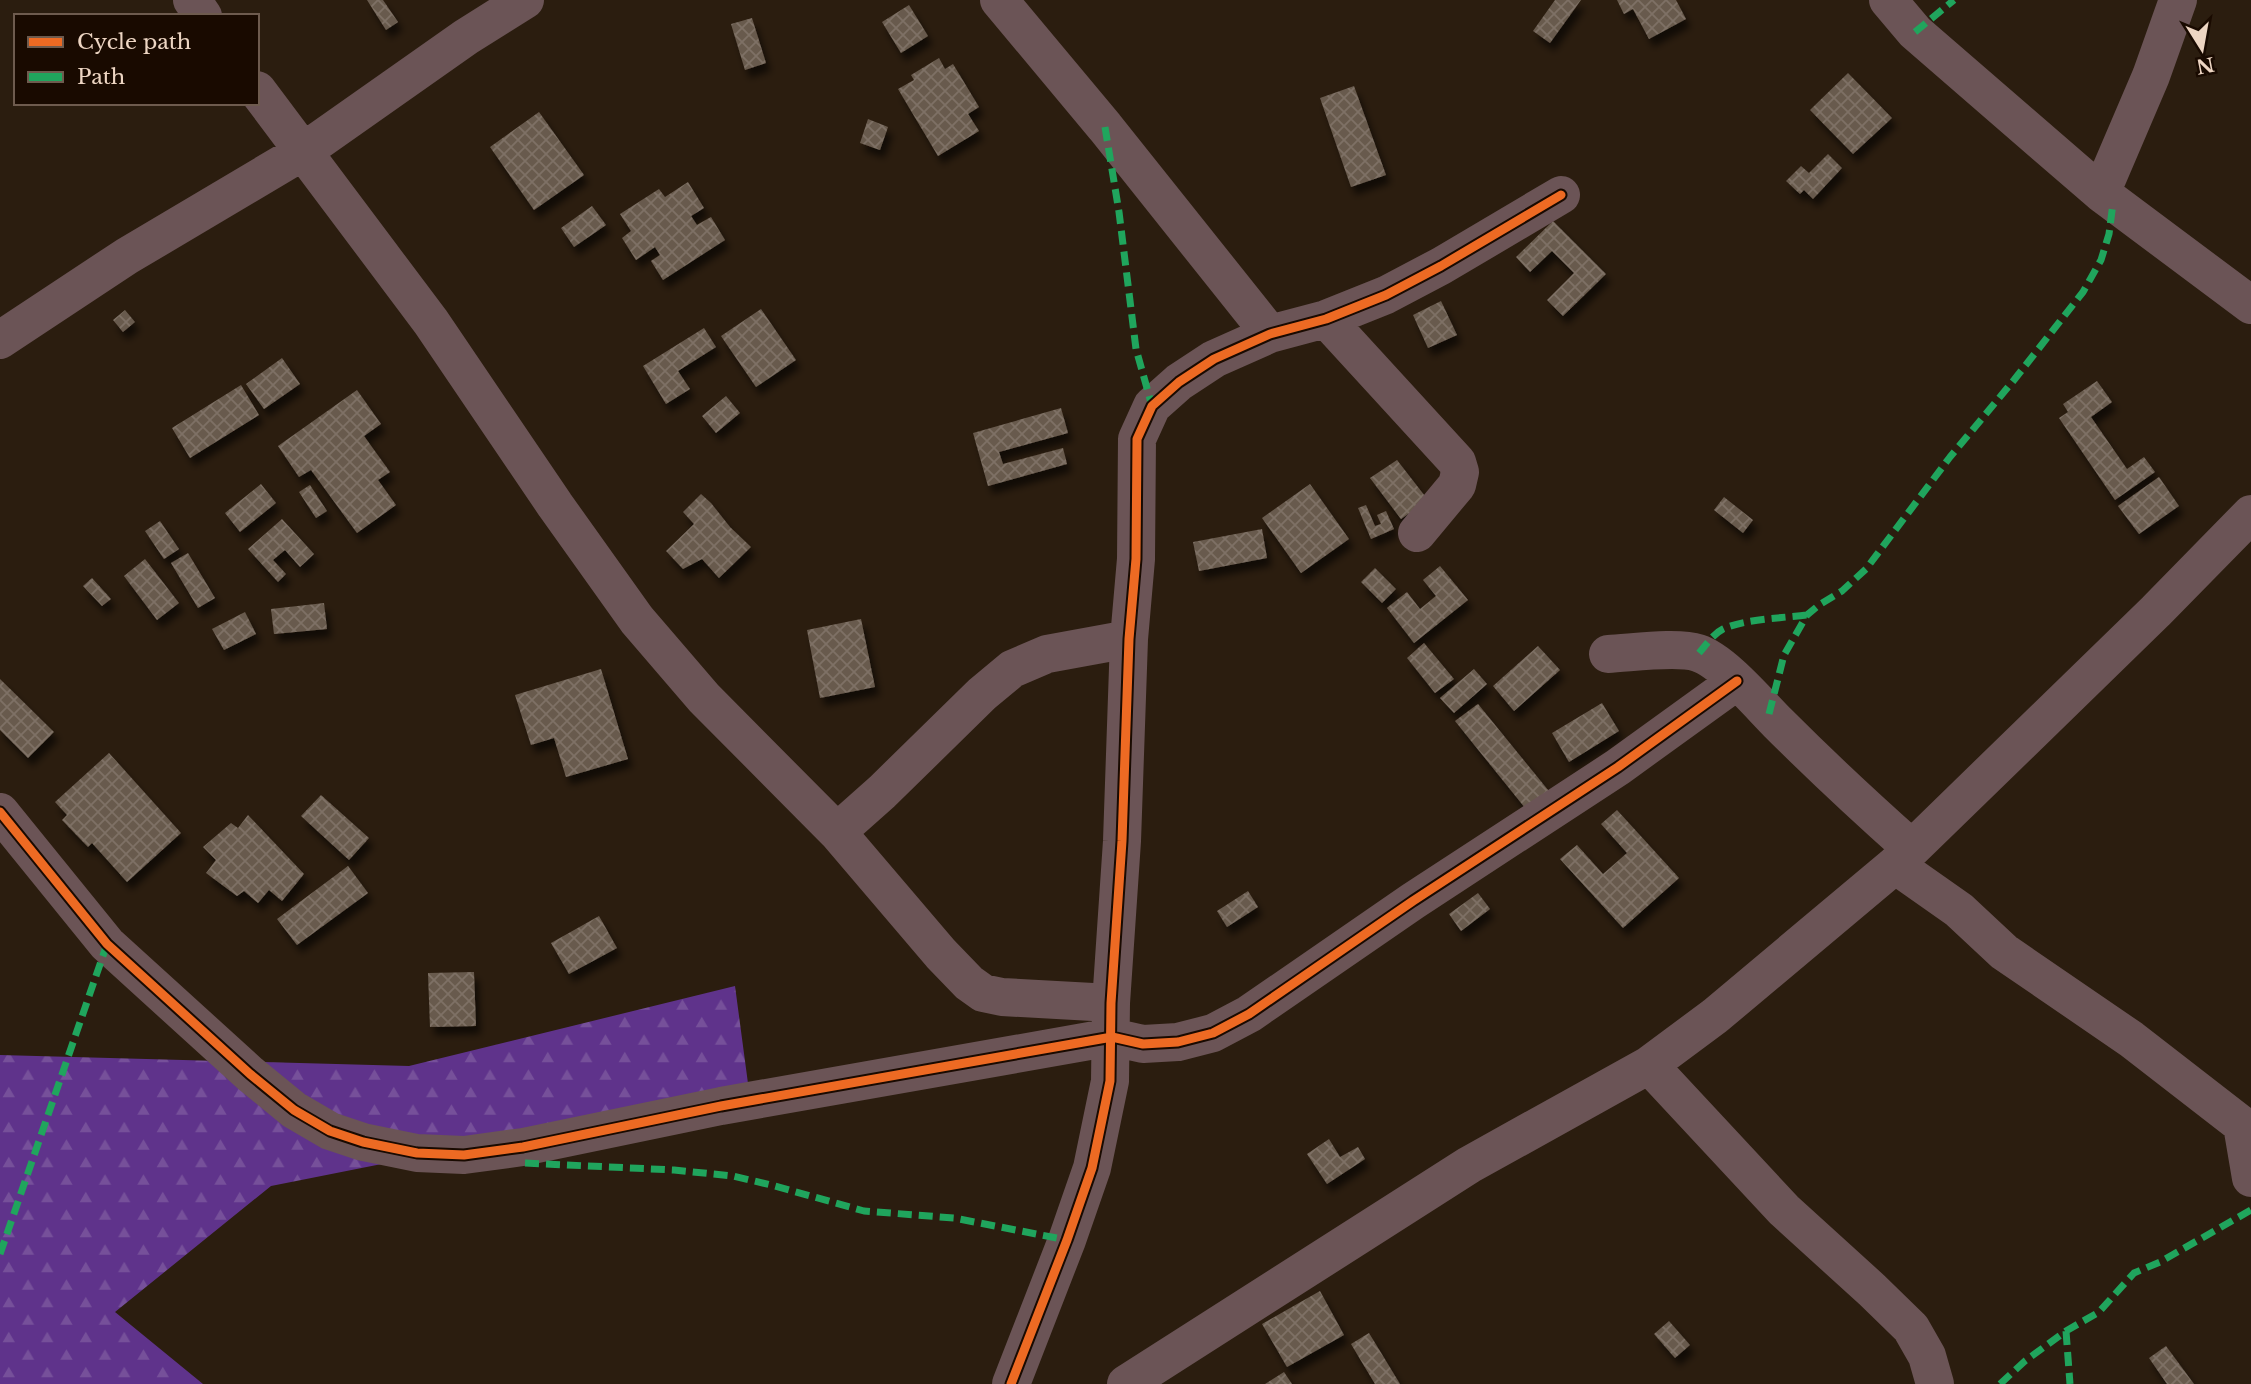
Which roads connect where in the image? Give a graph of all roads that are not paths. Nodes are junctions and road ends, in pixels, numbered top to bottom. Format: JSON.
{"nodes":[{"id":1,"x":525,"y":0,"type":"edge"},
{"id":2,"x":999,"y":0,"type":"edge"},
{"id":3,"x":1888,"y":0,"type":"edge"},
{"id":4,"x":2178,"y":0,"type":"edge"},
{"id":5,"x":259,"y":93,"type":"edge"},
{"id":6,"x":304,"y":150,"type":"junction"},
{"id":7,"x":2101,"y":193,"type":"junction"},
{"id":8,"x":1560,"y":195,"type":"dead end"},
{"id":9,"x":2251,"y":305,"type":"edge"},
{"id":10,"x":1326,"y":319,"type":"junction"},
{"id":11,"x":1270,"y":334,"type":"junction"},
{"id":12,"x":0,"y":340,"type":"edge"},
{"id":13,"x":2251,"y":514,"type":"edge"},
{"id":14,"x":1417,"y":533,"type":"dead end"},
{"id":15,"x":1129,"y":639,"type":"junction"},
{"id":16,"x":1608,"y":654,"type":"dead end"},
{"id":17,"x":1737,"y":681,"type":"junction"},
{"id":18,"x":0,"y":812,"type":"edge"},
{"id":19,"x":837,"y":832,"type":"junction"},
{"id":20,"x":1903,"y":856,"type":"junction"},
{"id":21,"x":1112,"y":1020,"type":"junction"},
{"id":22,"x":1649,"y":1065,"type":"junction"},
{"id":23,"x":2246,"y":1126,"type":"edge"},
{"id":24,"x":2251,"y":1178,"type":"edge"},
{"id":25,"x":1011,"y":1384,"type":"edge"},
{"id":26,"x":1126,"y":1384,"type":"edge"},
{"id":27,"x":1935,"y":1384,"type":"edge"}],
"edges":[{"from":1,"to":6,"type":"street"},
{"from":2,"to":11,"type":"street"},
{"from":3,"to":7,"type":"street"},
{"from":4,"to":7,"type":"street"},
{"from":5,"to":6,"type":"street"},
{"from":6,"to":12,"type":"street"},
{"from":6,"to":19,"type":"street"},
{"from":7,"to":9,"type":"street"},
{"from":8,"to":10,"type":"street"},
{"from":10,"to":11,"type":"street"},
{"from":10,"to":14,"type":"street"},
{"from":11,"to":15,"type":"street"},
{"from":13,"to":20,"type":"street"},
{"from":15,"to":19,"type":"street"},
{"from":15,"to":21,"type":"street"},
{"from":16,"to":17,"type":"street"},
{"from":17,"to":20,"type":"street"},
{"from":17,"to":21,"type":"street"},
{"from":18,"to":21,"type":"street"},
{"from":19,"to":21,"type":"street"},
{"from":20,"to":22,"type":"street"},
{"from":20,"to":23,"type":"street"},
{"from":21,"to":25,"type":"street"},
{"from":22,"to":26,"type":"street"},
{"from":22,"to":27,"type":"street"},
{"from":23,"to":24,"type":"street"}]}
